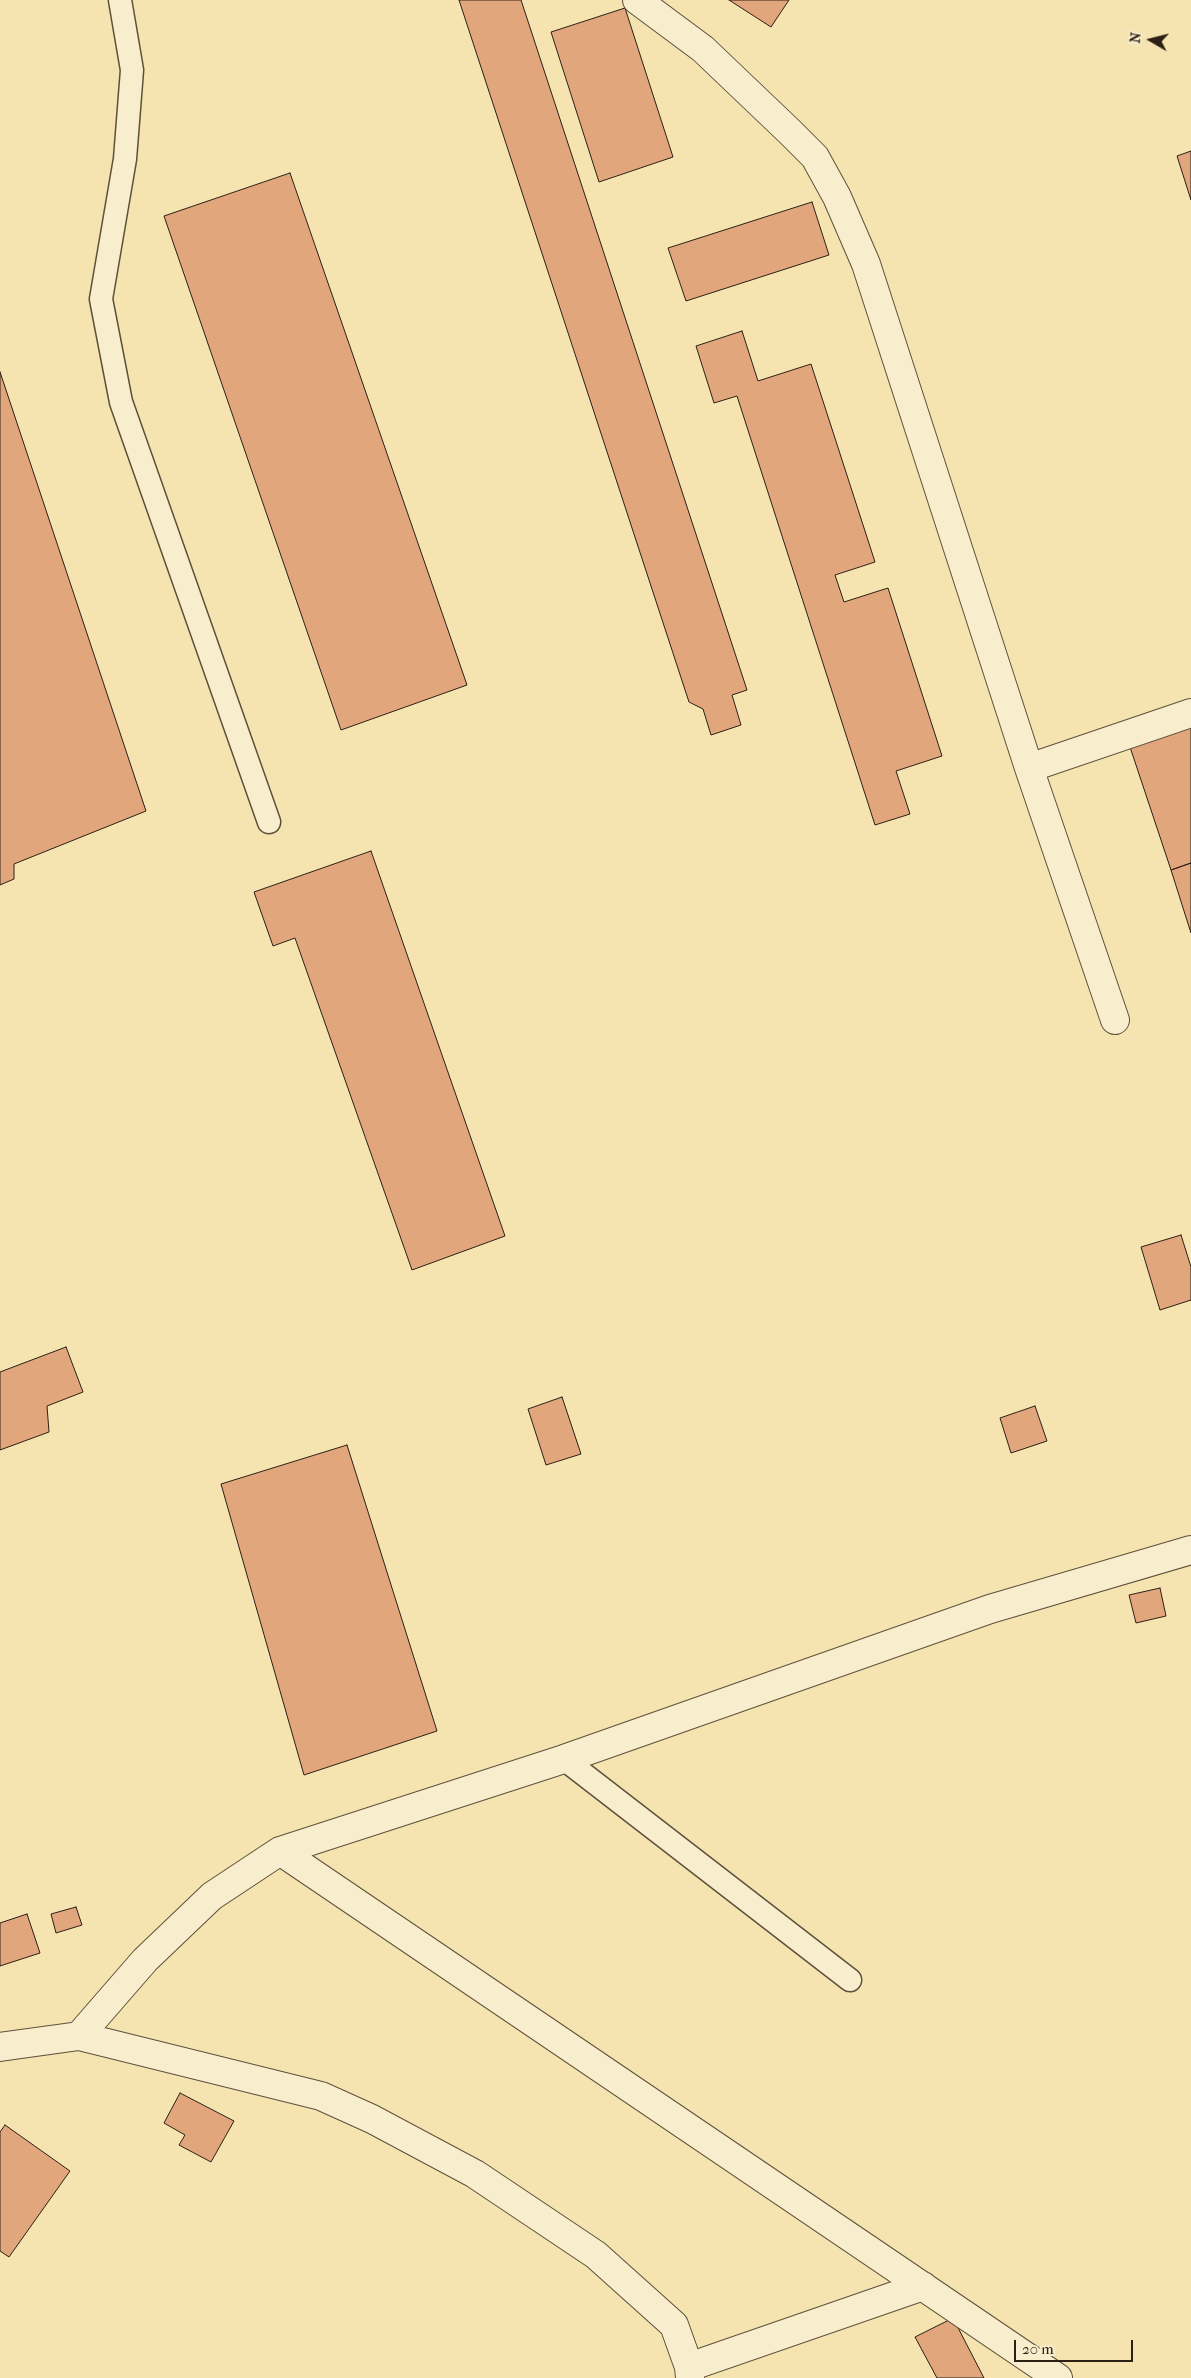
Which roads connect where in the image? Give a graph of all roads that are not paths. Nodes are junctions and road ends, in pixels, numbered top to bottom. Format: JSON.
{"nodes":[{"id":1,"x":120,"y":0,"type":"edge"},
{"id":2,"x":637,"y":0,"type":"edge"},
{"id":3,"x":1191,"y":713,"type":"edge"},
{"id":4,"x":1029,"y":768,"type":"junction"},
{"id":5,"x":269,"y":822,"type":"dead end"},
{"id":6,"x":1115,"y":1020,"type":"dead end"},
{"id":7,"x":1191,"y":1550,"type":"edge"},
{"id":8,"x":564,"y":1759,"type":"junction"},
{"id":9,"x":280,"y":1851,"type":"junction"},
{"id":10,"x":850,"y":1980,"type":"dead end"},
{"id":11,"x":79,"y":2036,"type":"junction"},
{"id":12,"x":0,"y":2047,"type":"edge"},
{"id":13,"x":922,"y":2286,"type":"junction"},
{"id":14,"x":689,"y":2372,"type":"edge"},
{"id":15,"x":1058,"y":2378,"type":"edge"}],
"edges":[{"from":1,"to":5,"type":"lane"},
{"from":2,"to":4,"type":"street"},
{"from":3,"to":4,"type":"street"},
{"from":4,"to":6,"type":"street"},
{"from":7,"to":8,"type":"street"},
{"from":8,"to":9,"type":"street"},
{"from":8,"to":10,"type":"lane"},
{"from":9,"to":11,"type":"street"},
{"from":9,"to":13,"type":"street"},
{"from":11,"to":12,"type":"street"},
{"from":11,"to":14,"type":"street"},
{"from":13,"to":14,"type":"street"},
{"from":13,"to":15,"type":"street"}]}
